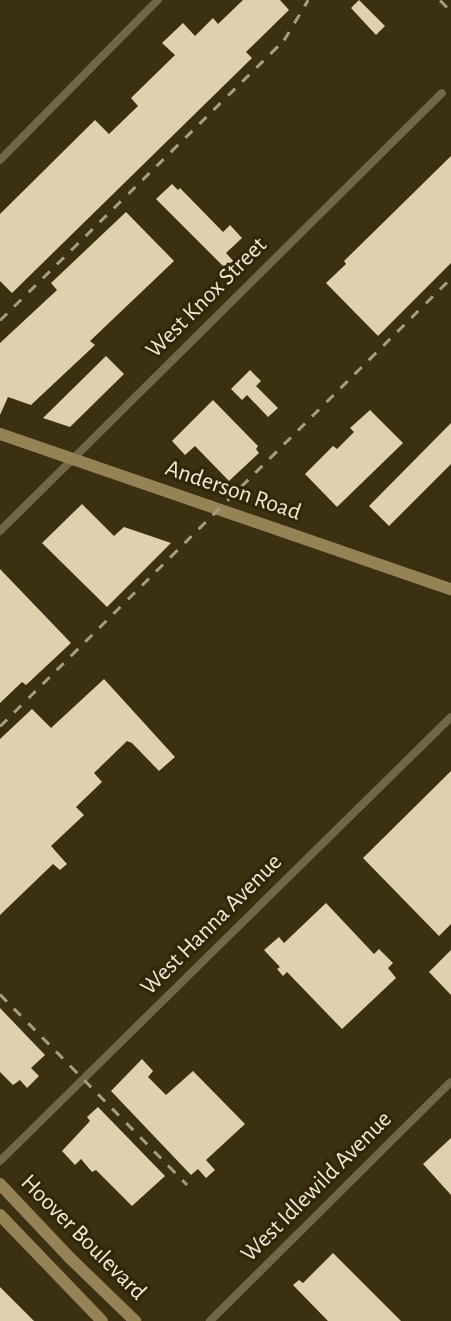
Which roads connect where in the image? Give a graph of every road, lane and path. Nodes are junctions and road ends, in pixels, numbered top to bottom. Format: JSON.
{"nodes":[{"id":1,"x":158,"y":0,"type":"edge"},
{"id":2,"x":442,"y":93,"type":"dead end"},
{"id":3,"x":0,"y":160,"type":"edge"},
{"id":4,"x":0,"y":434,"type":"edge"},
{"id":5,"x":75,"y":458,"type":"junction"},
{"id":6,"x":0,"y":531,"type":"edge"},
{"id":7,"x":451,"y":589,"type":"edge"},
{"id":8,"x":451,"y":717,"type":"edge"},
{"id":9,"x":451,"y":1082,"type":"edge"},
{"id":10,"x":0,"y":1161,"type":"edge"},
{"id":11,"x":0,"y":1184,"type":"edge"},
{"id":12,"x":0,"y":1215,"type":"edge"},
{"id":13,"x":102,"y":1321,"type":"edge"},
{"id":14,"x":135,"y":1321,"type":"edge"},
{"id":15,"x":210,"y":1321,"type":"edge"}],
"edges":[{"from":1,"to":3,"type":"street"},
{"from":2,"to":5,"type":"street","name":"West Knox Street"},
{"from":4,"to":5,"type":"street","name":"Anderson Road"},
{"from":5,"to":6,"type":"street","name":"West Knox Street"},
{"from":5,"to":7,"type":"street","name":"Anderson Road"},
{"from":8,"to":10,"type":"street","name":"West Hanna Avenue"},
{"from":9,"to":15,"type":"street","name":"West Idlewild Avenue"},
{"from":11,"to":14,"type":"street","name":"Hoover Boulevard"},
{"from":12,"to":13,"type":"street","name":"Hoover Boulevard"}]}
